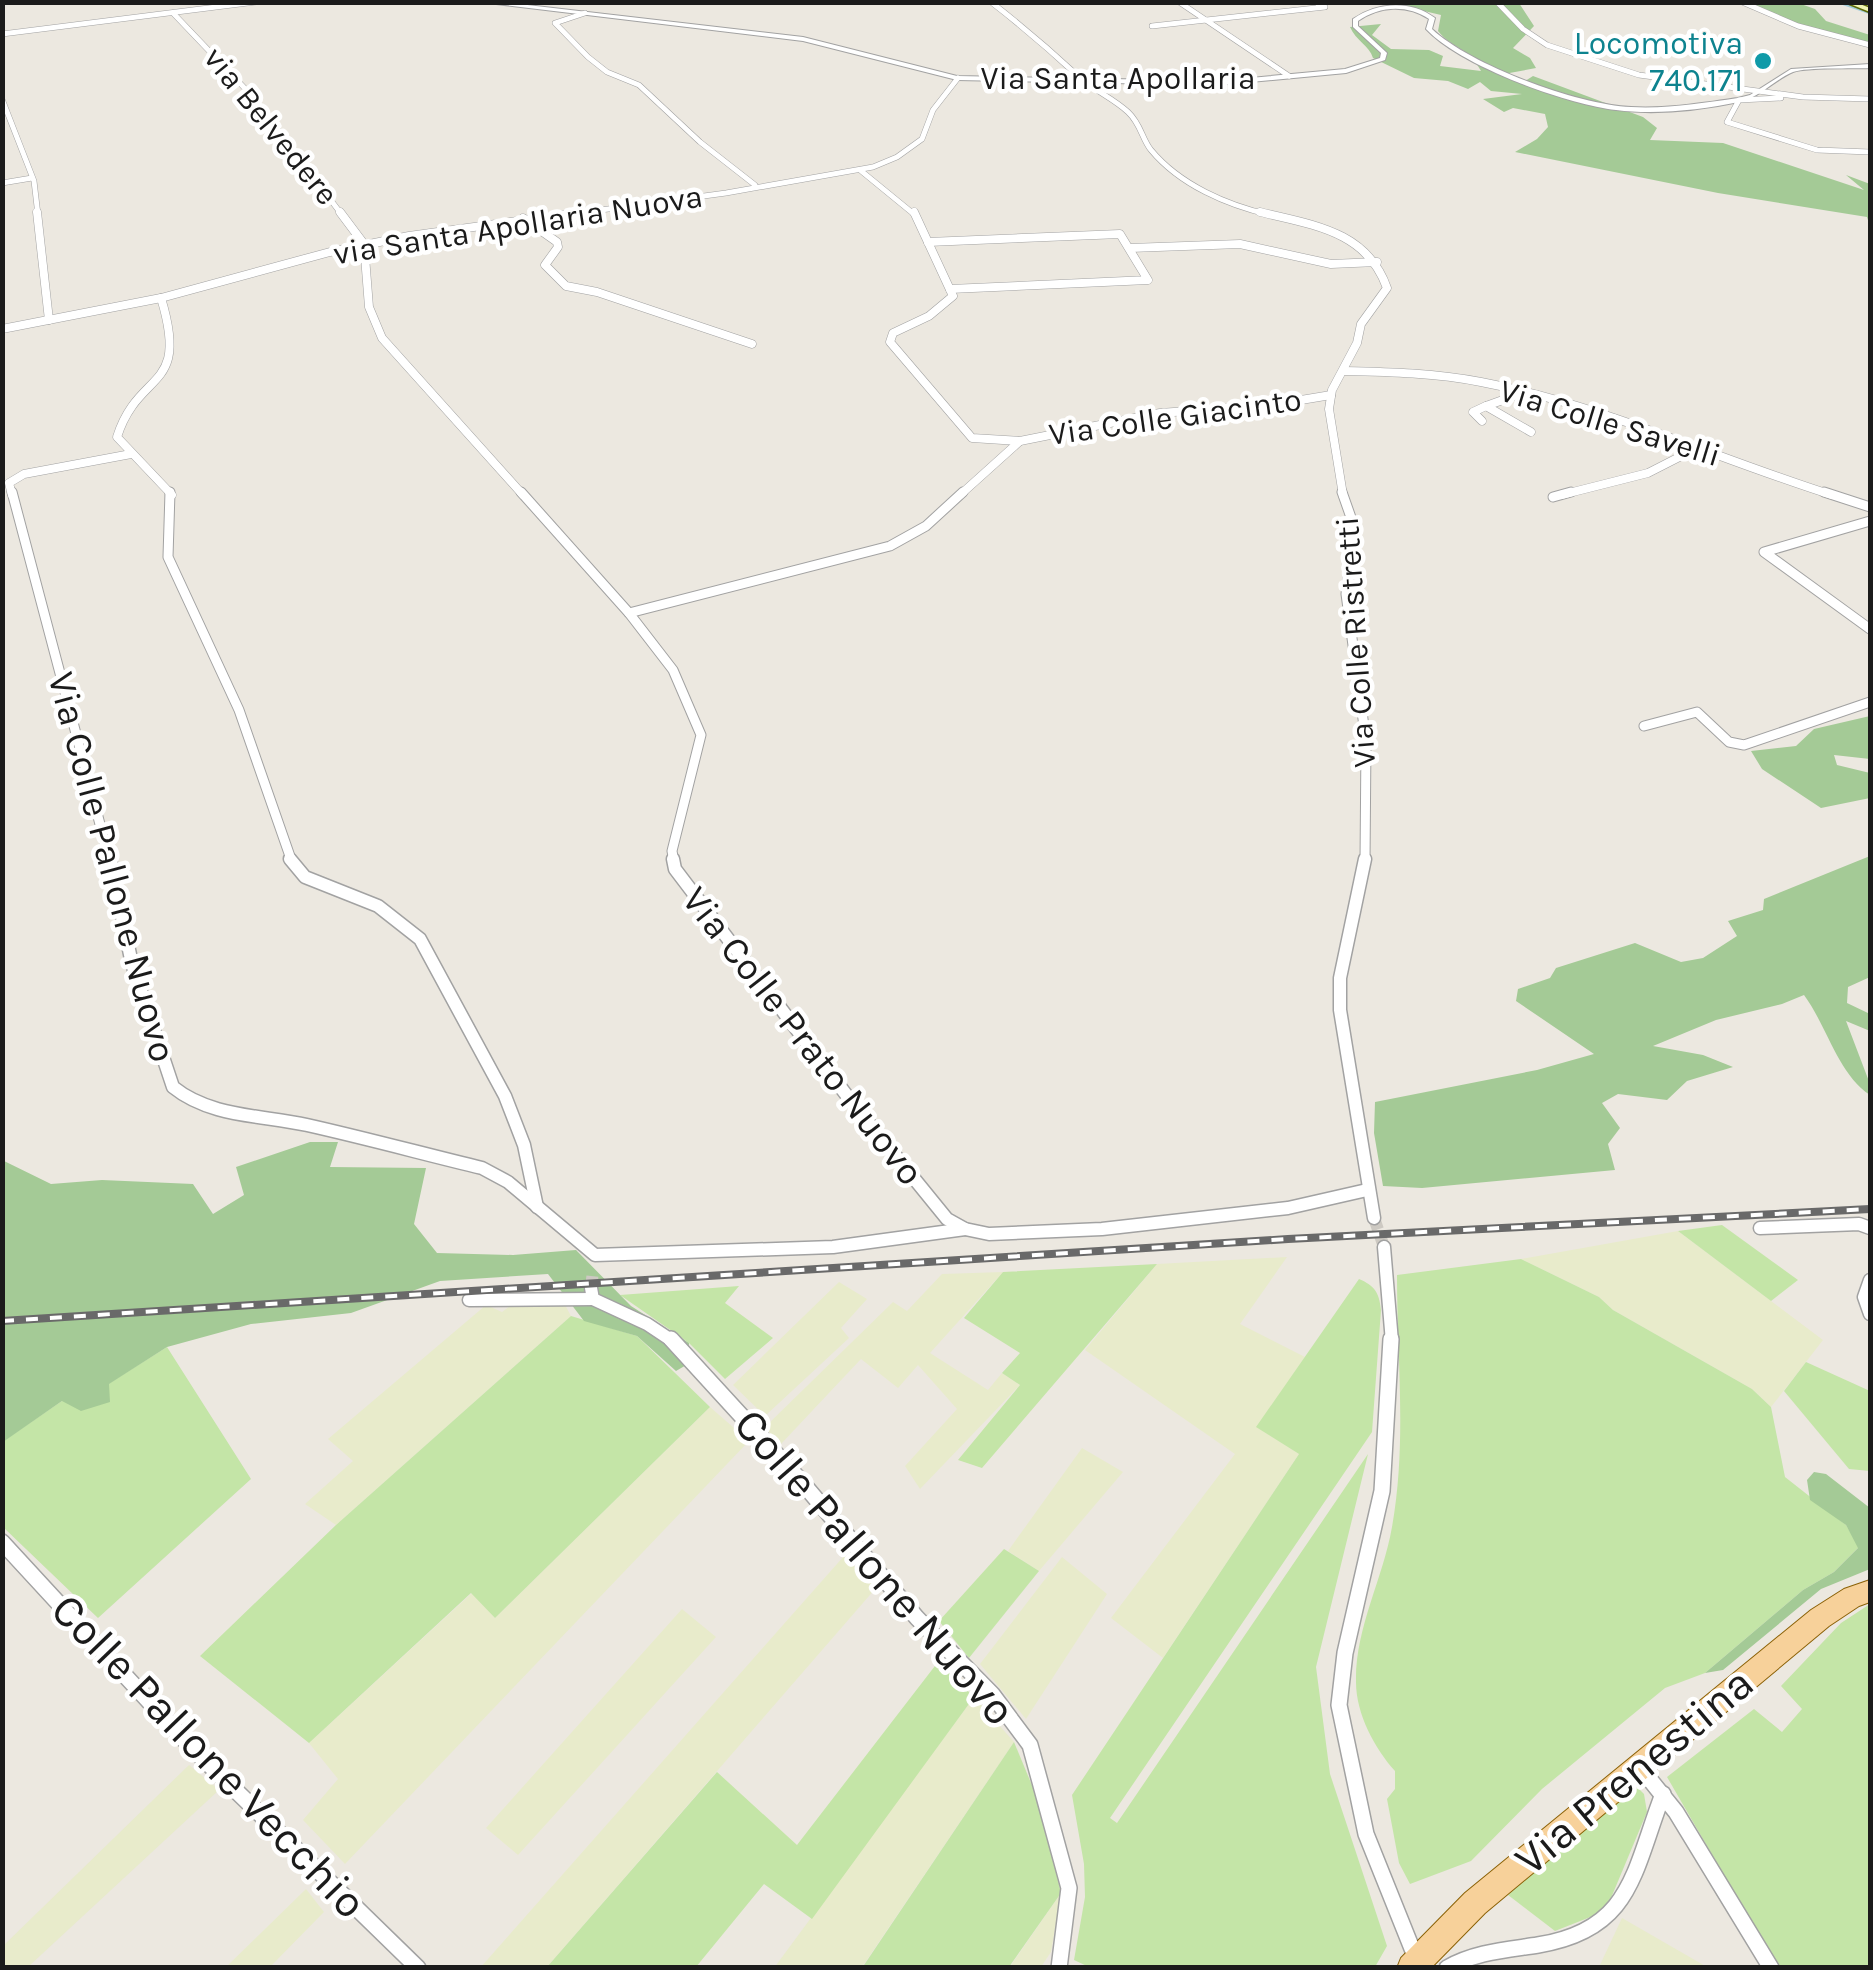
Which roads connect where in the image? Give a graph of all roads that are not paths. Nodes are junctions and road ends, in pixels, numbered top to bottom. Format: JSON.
{"nodes":[{"id":1,"x":256,"y":2,"type":"edge"},
{"id":2,"x":482,"y":2,"type":"edge"},
{"id":3,"x":991,"y":2,"type":"edge"},
{"id":4,"x":1179,"y":2,"type":"edge"},
{"id":5,"x":1315,"y":2,"type":"edge"},
{"id":6,"x":1497,"y":2,"type":"edge"},
{"id":7,"x":1742,"y":2,"type":"edge"},
{"id":8,"x":1848,"y":2,"type":"edge"},
{"id":9,"x":1870,"y":10,"type":"edge"},
{"id":10,"x":174,"y":13,"type":"junction"},
{"id":11,"x":585,"y":13,"type":"junction"},
{"id":12,"x":1204,"y":21,"type":"junction"},
{"id":13,"x":1152,"y":26,"type":"dead end"},
{"id":14,"x":2,"y":34,"type":"edge"},
{"id":15,"x":1870,"y":45,"type":"edge"},
{"id":16,"x":1870,"y":66,"type":"edge"},
{"id":17,"x":1290,"y":76,"type":"junction"},
{"id":18,"x":958,"y":78,"type":"junction"},
{"id":19,"x":1080,"y":78,"type":"junction"},
{"id":20,"x":1760,"y":90,"type":"junction"},
{"id":21,"x":1828,"y":98,"type":"junction"},
{"id":22,"x":2,"y":99,"type":"edge"},
{"id":23,"x":1870,"y":99,"type":"edge"},
{"id":24,"x":1739,"y":100,"type":"junction"},
{"id":25,"x":1870,"y":152,"type":"edge"},
{"id":26,"x":860,"y":170,"type":"junction"},
{"id":27,"x":32,"y":178,"type":"junction"},
{"id":28,"x":2,"y":183,"type":"edge"},
{"id":29,"x":755,"y":185,"type":"junction"},
{"id":30,"x":523,"y":218,"type":"junction"},
{"id":31,"x":928,"y":242,"type":"junction"},
{"id":32,"x":364,"y":244,"type":"junction"},
{"id":33,"x":1130,"y":248,"type":"junction"},
{"id":34,"x":1377,"y":262,"type":"junction"},
{"id":35,"x":950,"y":290,"type":"junction"},
{"id":36,"x":160,"y":298,"type":"junction"},
{"id":37,"x":48,"y":320,"type":"junction"},
{"id":38,"x":2,"y":329,"type":"edge"},
{"id":39,"x":752,"y":344,"type":"dead end"},
{"id":40,"x":1344,"y":371,"type":"junction"},
{"id":41,"x":1525,"y":392,"type":"junction"},
{"id":42,"x":1331,"y":395,"type":"junction"},
{"id":43,"x":1486,"y":406,"type":"junction"},
{"id":44,"x":1482,"y":421,"type":"dead end"},
{"id":45,"x":1531,"y":432,"type":"dead end"},
{"id":46,"x":1020,"y":441,"type":"junction"},
{"id":47,"x":1697,"y":448,"type":"junction"},
{"id":48,"x":131,"y":454,"type":"junction"},
{"id":49,"x":1554,"y":498,"type":"dead end"},
{"id":50,"x":1870,"y":507,"type":"edge"},
{"id":51,"x":1870,"y":520,"type":"edge"},
{"id":52,"x":629,"y":614,"type":"junction"},
{"id":53,"x":1870,"y":629,"type":"edge"},
{"id":54,"x":1870,"y":702,"type":"edge"},
{"id":55,"x":1644,"y":726,"type":"dead end"},
{"id":56,"x":1367,"y":1190,"type":"junction"},
{"id":57,"x":537,"y":1207,"type":"junction"},
{"id":58,"x":1374,"y":1218,"type":"tunnel mouth"},
{"id":59,"x":1760,"y":1228,"type":"dead end"},
{"id":60,"x":1870,"y":1228,"type":"edge"},
{"id":61,"x":965,"y":1229,"type":"junction"},
{"id":62,"x":1384,"y":1247,"type":"tunnel mouth"},
{"id":63,"x":594,"y":1255,"type":"junction"},
{"id":64,"x":1870,"y":1280,"type":"edge"},
{"id":65,"x":592,"y":1286,"type":"junction"},
{"id":66,"x":470,"y":1300,"type":"dead end"},
{"id":67,"x":1870,"y":1314,"type":"edge"},
{"id":68,"x":2,"y":1542,"type":"edge"},
{"id":69,"x":1870,"y":1591,"type":"edge"},
{"id":70,"x":1639,"y":1766,"type":"junction"},
{"id":71,"x":1663,"y":1794,"type":"junction"},
{"id":72,"x":1414,"y":1964,"type":"edge"},
{"id":73,"x":418,"y":1968,"type":"edge"},
{"id":74,"x":1059,"y":1968,"type":"edge"},
{"id":75,"x":1448,"y":1968,"type":"edge"},
{"id":76,"x":1771,"y":1968,"type":"edge"}],
"edges":[{"from":1,"to":10,"type":"street"},
{"from":2,"to":11,"type":"street","name":"Via Santa Apollaria"},
{"from":3,"to":19,"type":"street"},
{"from":4,"to":12,"type":"street"},
{"from":5,"to":12,"type":"street"},
{"from":6,"to":20,"type":"street"},
{"from":7,"to":15,"type":"street"},
{"from":8,"to":9,"type":"main road"},
{"from":10,"to":14,"type":"street"},
{"from":10,"to":32,"type":"street","name":"via Belvedere"},
{"from":11,"to":18,"type":"street","name":"Via Santa Apollaria"},
{"from":11,"to":29,"type":"street"},
{"from":12,"to":13,"type":"street"},
{"from":12,"to":17,"type":"street"},
{"from":16,"to":20,"type":"street","name":"Via Santa Apollaria"},
{"from":17,"to":19,"type":"street","name":"Via Santa Apollaria"},
{"from":17,"to":24,"type":"street","name":"Via Santa Apollaria"},
{"from":18,"to":19,"type":"street","name":"Via Santa Apollaria"},
{"from":18,"to":26,"type":"street"},
{"from":19,"to":34,"type":"street"},
{"from":20,"to":21,"type":"street"},
{"from":20,"to":24,"type":"street","name":"Via Santa Apollaria"},
{"from":21,"to":23,"type":"street"},
{"from":21,"to":24,"type":"street"},
{"from":22,"to":27,"type":"street"},
{"from":24,"to":25,"type":"street"},
{"from":26,"to":29,"type":"street","name":"via Santa Apollaria Nuova"},
{"from":26,"to":31,"type":"street"},
{"from":27,"to":28,"type":"street"},
{"from":27,"to":37,"type":"street"},
{"from":29,"to":30,"type":"street","name":"via Santa Apollaria Nuova"},
{"from":30,"to":32,"type":"street","name":"via Santa Apollaria Nuova"},
{"from":30,"to":39,"type":"street"},
{"from":31,"to":33,"type":"street"},
{"from":31,"to":35,"type":"street"},
{"from":32,"to":36,"type":"street","name":"via Santa Apollaria Nuova"},
{"from":32,"to":52,"type":"street","name":"Via Colle Prato Nuovo"},
{"from":33,"to":34,"type":"street"},
{"from":33,"to":35,"type":"street"},
{"from":34,"to":40,"type":"street"},
{"from":35,"to":46,"type":"street","name":"Via Colle Giacinto"},
{"from":36,"to":37,"type":"street","name":"via Santa Apollaria Nuova"},
{"from":36,"to":48,"type":"street"},
{"from":37,"to":38,"type":"street","name":"via Santa Apollaria Nuova"},
{"from":40,"to":41,"type":"street","name":"Via Colle Savelli"},
{"from":40,"to":42,"type":"street"},
{"from":41,"to":43,"type":"street"},
{"from":41,"to":47,"type":"street","name":"Via Colle Savelli"},
{"from":42,"to":46,"type":"street","name":"Via Colle Giacinto"},
{"from":42,"to":56,"type":"street","name":"Via Colle Ristretti"},
{"from":43,"to":44,"type":"street"},
{"from":43,"to":45,"type":"street"},
{"from":46,"to":52,"type":"street","name":"Via Colle Giacinto"},
{"from":47,"to":49,"type":"street"},
{"from":47,"to":50,"type":"street","name":"Via Colle Savelli"},
{"from":48,"to":57,"type":"street"},
{"from":48,"to":57,"type":"street","name":"Via Colle Pallone Nuovo"},
{"from":51,"to":53,"type":"street"},
{"from":52,"to":61,"type":"street","name":"Via Colle Prato Nuovo"},
{"from":54,"to":55,"type":"street"},
{"from":56,"to":58,"type":"street","name":"Via Colle Ristretti"},
{"from":56,"to":61,"type":"street"},
{"from":57,"to":63,"type":"street","name":"Via Colle Pallone Nuovo"},
{"from":59,"to":60,"type":"street"},
{"from":61,"to":63,"type":"street"},
{"from":62,"to":72,"type":"street"},
{"from":63,"to":65,"type":"street"},
{"from":64,"to":67,"type":"street"},
{"from":65,"to":66,"type":"street"},
{"from":65,"to":74,"type":"street","name":"Colle Pallone Nuovo"},
{"from":68,"to":73,"type":"street","name":"Colle Pallone Vecchio"},
{"from":69,"to":70,"type":"main road","name":"Via Prenestina"},
{"from":70,"to":71,"type":"street"},
{"from":70,"to":72,"type":"main road","name":"Via Prenestina"},
{"from":71,"to":75,"type":"street"},
{"from":71,"to":76,"type":"street"}]}
